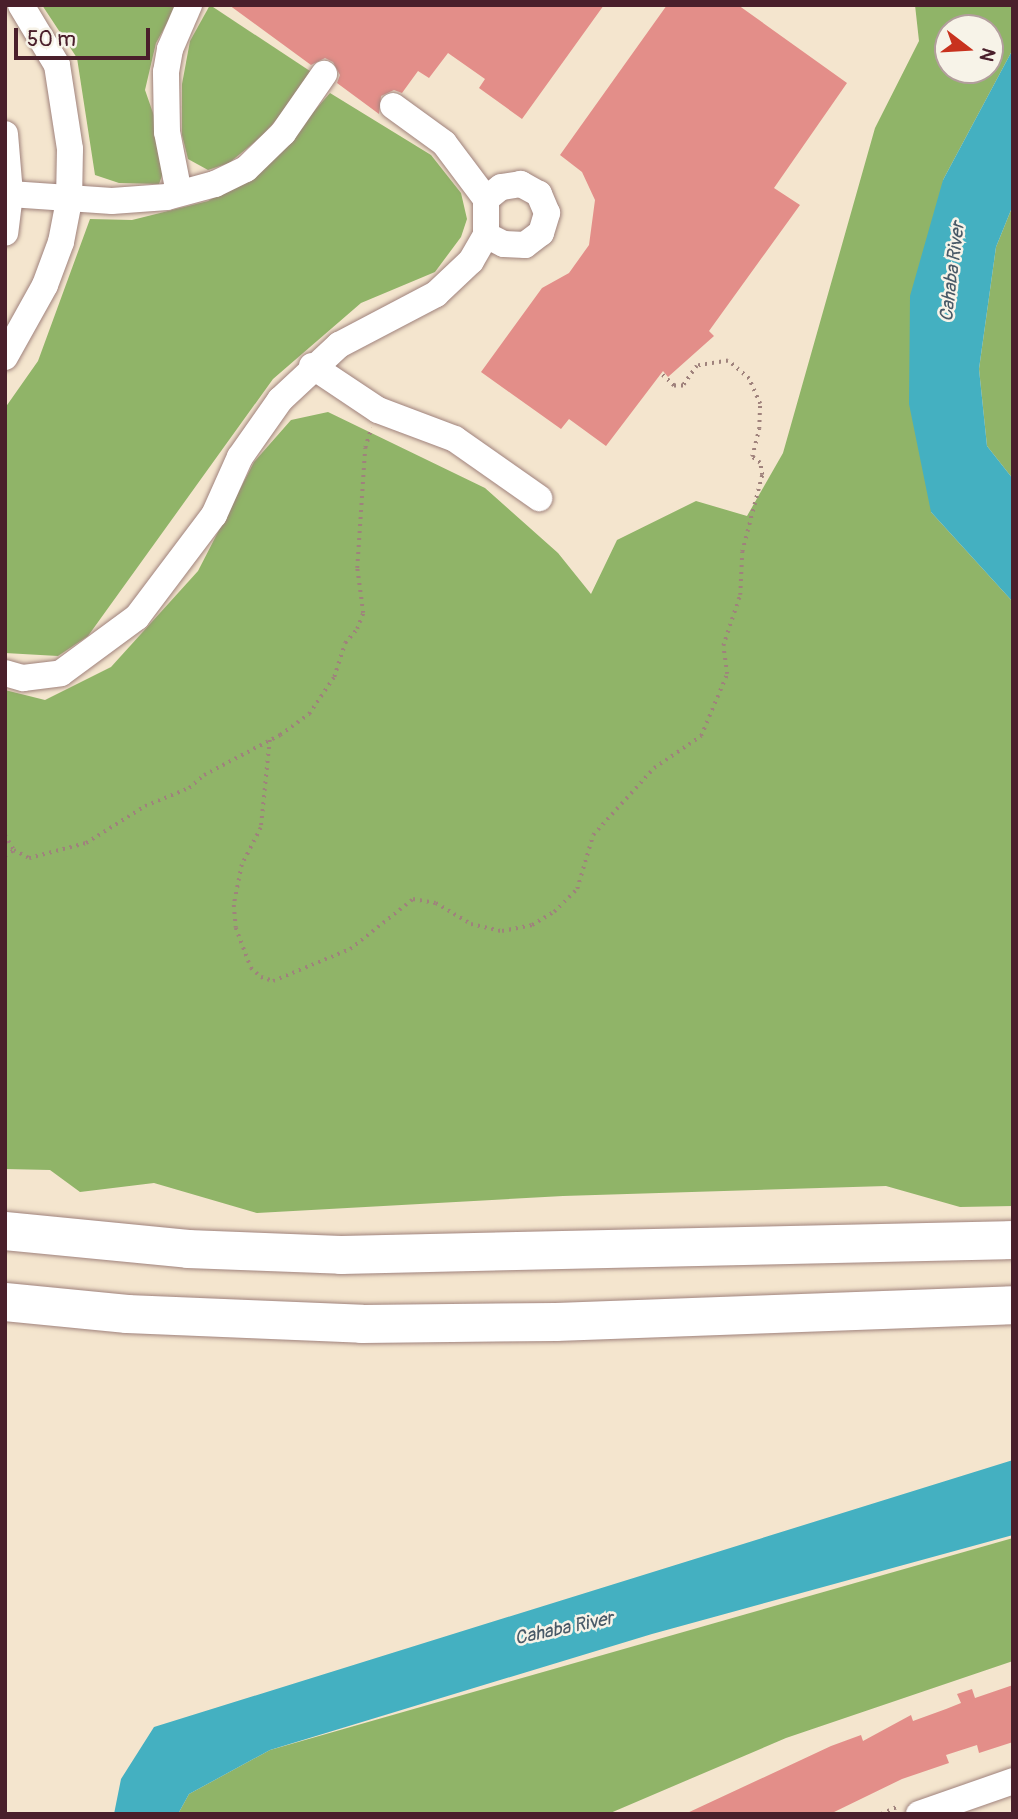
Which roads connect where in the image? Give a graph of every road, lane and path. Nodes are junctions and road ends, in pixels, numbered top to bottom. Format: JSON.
{"nodes":[{"id":1,"x":21,"y":5,"type":"edge"},
{"id":2,"x":189,"y":5,"type":"edge"},
{"id":3,"x":324,"y":74,"type":"dead end"},
{"id":4,"x":393,"y":106,"type":"dead end"},
{"id":5,"x":5,"y":134,"type":"edge"},
{"id":6,"x":179,"y":193,"type":"junction"},
{"id":7,"x":10,"y":194,"type":"junction"},
{"id":8,"x":486,"y":199,"type":"junction"},
{"id":9,"x":69,"y":201,"type":"junction"},
{"id":10,"x":5,"y":233,"type":"edge"},
{"id":11,"x":486,"y":235,"type":"junction"},
{"id":12,"x":5,"y":357,"type":"edge"},
{"id":13,"x":313,"y":366,"type":"junction"},
{"id":14,"x":661,"y":374,"type":"dead end"},
{"id":15,"x":377,"y":410,"type":"junction"},
{"id":16,"x":539,"y":498,"type":"dead end"},
{"id":17,"x":5,"y":673,"type":"edge"},
{"id":18,"x":270,"y":740,"type":"junction"},
{"id":19,"x":5,"y":835,"type":"edge"},
{"id":20,"x":14,"y":850,"type":"junction"},
{"id":21,"x":5,"y":856,"type":"edge"},
{"id":22,"x":5,"y":1231,"type":"edge"},
{"id":23,"x":1013,"y":1240,"type":"edge"},
{"id":24,"x":5,"y":1302,"type":"edge"},
{"id":25,"x":1013,"y":1305,"type":"edge"},
{"id":26,"x":1013,"y":1781,"type":"edge"},
{"id":27,"x":919,"y":1814,"type":"edge"}],
"edges":[{"from":1,"to":9,"type":"street"},
{"from":2,"to":6,"type":"street"},
{"from":3,"to":6,"type":"street"},
{"from":4,"to":8,"type":"street"},
{"from":5,"to":7,"type":"street"},
{"from":6,"to":9,"type":"street"},
{"from":7,"to":9,"type":"street"},
{"from":7,"to":10,"type":"street"},
{"from":8,"to":11,"type":"street"},
{"from":8,"to":11,"type":"street"},
{"from":9,"to":12,"type":"street"},
{"from":11,"to":13,"type":"street"},
{"from":13,"to":15,"type":"street"},
{"from":13,"to":17,"type":"street"},
{"from":14,"to":18,"type":"path"},
{"from":15,"to":16,"type":"street"},
{"from":15,"to":18,"type":"path"},
{"from":18,"to":20,"type":"path"},
{"from":19,"to":20,"type":"path"},
{"from":20,"to":21,"type":"path"},
{"from":22,"to":23,"type":"highway"},
{"from":24,"to":25,"type":"highway"},
{"from":26,"to":27,"type":"street"}]}
